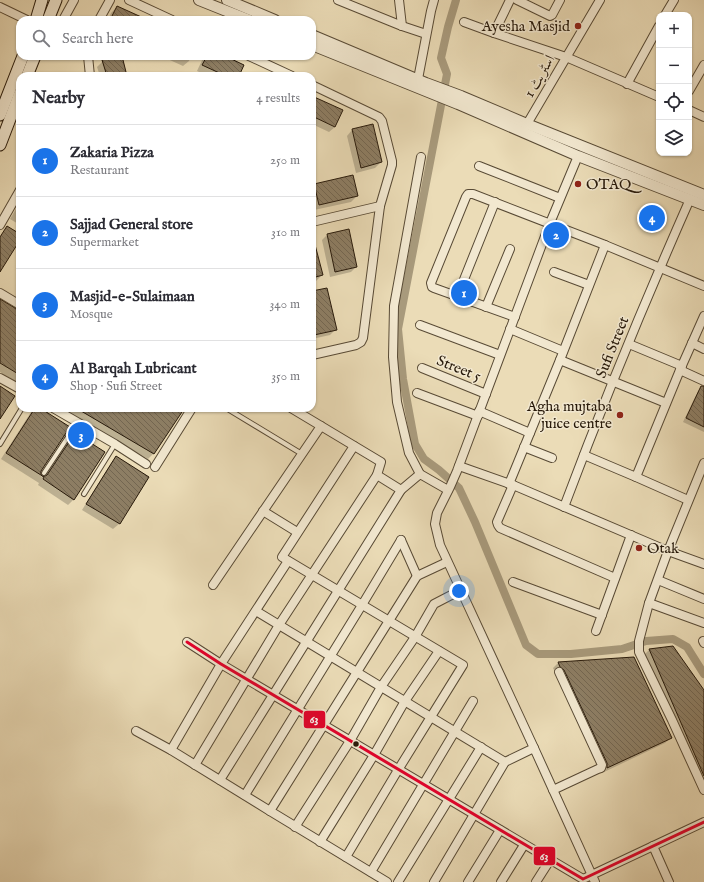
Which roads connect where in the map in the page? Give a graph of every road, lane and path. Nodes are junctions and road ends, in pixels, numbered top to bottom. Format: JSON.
{"nodes":[{"id":1,"x":42,"y":0,"type":"edge"},
{"id":2,"x":56,"y":0,"type":"edge"},
{"id":3,"x":74,"y":0,"type":"edge"},
{"id":4,"x":110,"y":0,"type":"edge"},
{"id":5,"x":129,"y":0,"type":"edge"},
{"id":6,"x":199,"y":0,"type":"edge"},
{"id":7,"x":226,"y":0,"type":"edge"},
{"id":8,"x":338,"y":0,"type":"edge"},
{"id":9,"x":362,"y":0,"type":"edge"},
{"id":10,"x":399,"y":0,"type":"edge"},
{"id":11,"x":434,"y":0,"type":"edge"},
{"id":12,"x":510,"y":0,"type":"edge"},
{"id":13,"x":517,"y":0,"type":"edge"},
{"id":14,"x":560,"y":0,"type":"edge"},
{"id":15,"x":600,"y":0,"type":"edge"},
{"id":16,"x":674,"y":0,"type":"edge"},
{"id":17,"x":0,"y":7,"type":"edge"},
{"id":18,"x":358,"y":9,"type":"junction"},
{"id":19,"x":667,"y":12,"type":"edge"},
{"id":20,"x":19,"y":16,"type":"edge"},
{"id":21,"x":37,"y":16,"type":"edge"},
{"id":22,"x":50,"y":16,"type":"edge"},
{"id":23,"x":65,"y":16,"type":"edge"},
{"id":24,"x":101,"y":16,"type":"edge"},
{"id":25,"x":163,"y":16,"type":"edge"},
{"id":26,"x":239,"y":16,"type":"edge"},
{"id":27,"x":265,"y":16,"type":"edge"},
{"id":28,"x":464,"y":22,"type":"dead end"},
{"id":29,"x":402,"y":26,"type":"junction"},
{"id":30,"x":656,"y":31,"type":"edge"},
{"id":31,"x":494,"y":33,"type":"junction"},
{"id":32,"x":426,"y":34,"type":"junction"},
{"id":33,"x":316,"y":37,"type":"edge"},
{"id":34,"x":316,"y":46,"type":"edge"},
{"id":35,"x":566,"y":58,"type":"junction"},
{"id":36,"x":21,"y":60,"type":"edge"},
{"id":37,"x":33,"y":60,"type":"edge"},
{"id":38,"x":88,"y":60,"type":"edge"},
{"id":39,"x":258,"y":60,"type":"edge"},
{"id":40,"x":704,"y":65,"type":"edge"},
{"id":41,"x":17,"y":72,"type":"edge"},
{"id":42,"x":29,"y":72,"type":"edge"},
{"id":43,"x":90,"y":72,"type":"edge"},
{"id":44,"x":283,"y":72,"type":"edge"},
{"id":45,"x":16,"y":74,"type":"edge"},
{"id":46,"x":423,"y":84,"type":"junction"},
{"id":47,"x":627,"y":84,"type":"junction"},
{"id":48,"x":692,"y":86,"type":"edge"},
{"id":49,"x":316,"y":87,"type":"edge"},
{"id":50,"x":656,"y":96,"type":"edge"},
{"id":51,"x":460,"y":100,"type":"junction"},
{"id":52,"x":16,"y":103,"type":"edge"},
{"id":53,"x":692,"y":111,"type":"edge"},
{"id":54,"x":0,"y":115,"type":"edge"},
{"id":55,"x":704,"y":117,"type":"edge"},
{"id":56,"x":527,"y":124,"type":"junction"},
{"id":57,"x":0,"y":145,"type":"edge"},
{"id":58,"x":569,"y":147,"type":"junction"},
{"id":59,"x":421,"y":156,"type":"dead end"},
{"id":60,"x":578,"y":156,"type":"junction"},
{"id":61,"x":479,"y":166,"type":"dead end"},
{"id":62,"x":704,"y":195,"type":"edge"},
{"id":63,"x":16,"y":197,"type":"edge"},
{"id":64,"x":560,"y":198,"type":"junction"},
{"id":65,"x":690,"y":199,"type":"junction"},
{"id":66,"x":495,"y":202,"type":"junction"},
{"id":67,"x":704,"y":205,"type":"edge"},
{"id":68,"x":380,"y":206,"type":"junction"},
{"id":69,"x":316,"y":221,"type":"edge"},
{"id":70,"x":550,"y":223,"type":"junction"},
{"id":71,"x":0,"y":225,"type":"edge"},
{"id":72,"x":605,"y":245,"type":"junction"},
{"id":73,"x":510,"y":250,"type":"dead end"},
{"id":74,"x":660,"y":267,"type":"junction"},
{"id":75,"x":554,"y":272,"type":"dead end"},
{"id":76,"x":589,"y":286,"type":"junction"},
{"id":77,"x":704,"y":286,"type":"edge"},
{"id":78,"x":0,"y":294,"type":"edge"},
{"id":79,"x":457,"y":297,"type":"junction"},
{"id":80,"x":16,"y":303,"type":"edge"},
{"id":81,"x":486,"y":307,"type":"junction"},
{"id":82,"x":704,"y":316,"type":"edge"},
{"id":83,"x":514,"y":317,"type":"junction"},
{"id":84,"x":420,"y":325,"type":"dead end"},
{"id":85,"x":510,"y":329,"type":"junction"},
{"id":86,"x":692,"y":343,"type":"junction"},
{"id":87,"x":629,"y":344,"type":"junction"},
{"id":88,"x":704,"y":348,"type":"edge"},
{"id":89,"x":563,"y":351,"type":"junction"},
{"id":90,"x":316,"y":354,"type":"edge"},
{"id":91,"x":500,"y":355,"type":"junction"},
{"id":92,"x":560,"y":360,"type":"junction"},
{"id":93,"x":422,"y":368,"type":"dead end"},
{"id":94,"x":681,"y":368,"type":"junction"},
{"id":95,"x":0,"y":378,"type":"edge"},
{"id":96,"x":614,"y":381,"type":"junction"},
{"id":97,"x":704,"y":381,"type":"edge"},
{"id":98,"x":16,"y":387,"type":"edge"},
{"id":99,"x":417,"y":393,"type":"dead end"},
{"id":100,"x":486,"y":394,"type":"junction"},
{"id":101,"x":666,"y":403,"type":"junction"},
{"id":102,"x":20,"y":412,"type":"edge"},
{"id":103,"x":60,"y":412,"type":"edge"},
{"id":104,"x":189,"y":412,"type":"edge"},
{"id":105,"x":233,"y":412,"type":"edge"},
{"id":106,"x":298,"y":412,"type":"edge"},
{"id":107,"x":478,"y":413,"type":"junction"},
{"id":108,"x":78,"y":422,"type":"junction"},
{"id":109,"x":321,"y":426,"type":"junction"},
{"id":110,"x":530,"y":433,"type":"junction"},
{"id":111,"x":0,"y":444,"type":"edge"},
{"id":112,"x":115,"y":444,"type":"junction"},
{"id":113,"x":354,"y":446,"type":"junction"},
{"id":114,"x":524,"y":447,"type":"junction"},
{"id":115,"x":302,"y":454,"type":"junction"},
{"id":116,"x":584,"y":455,"type":"junction"},
{"id":117,"x":552,"y":458,"type":"dead end"},
{"id":118,"x":704,"y":462,"type":"edge"},
{"id":119,"x":146,"y":464,"type":"dead end"},
{"id":120,"x":155,"y":467,"type":"dead end"},
{"id":121,"x":458,"y":468,"type":"junction"},
{"id":122,"x":44,"y":473,"type":"dead end"},
{"id":123,"x":420,"y":474,"type":"junction"},
{"id":124,"x":377,"y":475,"type":"junction"},
{"id":125,"x":636,"y":477,"type":"junction"},
{"id":126,"x":511,"y":485,"type":"junction"},
{"id":127,"x":449,"y":488,"type":"junction"},
{"id":128,"x":401,"y":490,"type":"junction"},
{"id":129,"x":84,"y":494,"type":"dead end"},
{"id":130,"x":688,"y":500,"type":"junction"},
{"id":131,"x":564,"y":506,"type":"junction"},
{"id":132,"x":263,"y":511,"type":"junction"},
{"id":133,"x":298,"y":532,"type":"junction"},
{"id":134,"x":631,"y":535,"type":"junction"},
{"id":135,"x":668,"y":551,"type":"junction"},
{"id":136,"x":288,"y":561,"type":"junction"},
{"id":137,"x":447,"y":562,"type":"junction"},
{"id":138,"x":704,"y":564,"type":"edge"},
{"id":139,"x":312,"y":574,"type":"junction"},
{"id":140,"x":418,"y":576,"type":"junction"},
{"id":141,"x":616,"y":578,"type":"junction"},
{"id":142,"x":658,"y":580,"type":"junction"},
{"id":143,"x":513,"y":582,"type":"dead end"},
{"id":144,"x":213,"y":585,"type":"dead end"},
{"id":145,"x":461,"y":590,"type":"junction"},
{"id":146,"x":338,"y":591,"type":"junction"},
{"id":147,"x":704,"y":599,"type":"edge"},
{"id":148,"x":649,"y":603,"type":"junction"},
{"id":149,"x":362,"y":605,"type":"junction"},
{"id":150,"x":256,"y":611,"type":"junction"},
{"id":151,"x":602,"y":615,"type":"junction"},
{"id":152,"x":389,"y":621,"type":"junction"},
{"id":153,"x":704,"y":623,"type":"edge"},
{"id":154,"x":279,"y":625,"type":"junction"},
{"id":155,"x":596,"y":631,"type":"dead end"},
{"id":156,"x":415,"y":637,"type":"junction"},
{"id":157,"x":187,"y":642,"type":"dead end"},
{"id":158,"x":306,"y":642,"type":"junction"},
{"id":159,"x":439,"y":651,"type":"junction"},
{"id":160,"x":331,"y":656,"type":"junction"},
{"id":161,"x":221,"y":664,"type":"junction"},
{"id":162,"x":357,"y":672,"type":"junction"},
{"id":163,"x":559,"y":672,"type":"dead end"},
{"id":164,"x":246,"y":679,"type":"junction"},
{"id":165,"x":381,"y":687,"type":"junction"},
{"id":166,"x":273,"y":695,"type":"junction"},
{"id":167,"x":405,"y":701,"type":"junction"},
{"id":168,"x":473,"y":701,"type":"dead end"},
{"id":169,"x":298,"y":710,"type":"junction"},
{"id":170,"x":431,"y":717,"type":"junction"},
{"id":171,"x":324,"y":725,"type":"junction"},
{"id":172,"x":136,"y":731,"type":"dead end"},
{"id":173,"x":455,"y":731,"type":"junction"},
{"id":174,"x":350,"y":741,"type":"junction"},
{"id":175,"x":481,"y":747,"type":"junction"},
{"id":176,"x":534,"y":748,"type":"junction"},
{"id":177,"x":171,"y":750,"type":"junction"},
{"id":178,"x":374,"y":755,"type":"junction"},
{"id":179,"x":506,"y":762,"type":"junction"},
{"id":180,"x":195,"y":765,"type":"junction"},
{"id":181,"x":398,"y":770,"type":"junction"},
{"id":182,"x":220,"y":780,"type":"junction"},
{"id":183,"x":423,"y":784,"type":"junction"},
{"id":184,"x":553,"y":790,"type":"junction"},
{"id":185,"x":704,"y":790,"type":"edge"},
{"id":186,"x":245,"y":796,"type":"junction"},
{"id":187,"x":449,"y":800,"type":"junction"},
{"id":188,"x":270,"y":812,"type":"junction"},
{"id":189,"x":474,"y":815,"type":"junction"},
{"id":190,"x":704,"y":822,"type":"edge"},
{"id":191,"x":295,"y":827,"type":"junction"},
{"id":192,"x":500,"y":830,"type":"junction"},
{"id":193,"x":320,"y":842,"type":"junction"},
{"id":194,"x":524,"y":845,"type":"junction"},
{"id":195,"x":653,"y":846,"type":"junction"},
{"id":196,"x":346,"y":857,"type":"junction"},
{"id":197,"x":550,"y":860,"type":"junction"},
{"id":198,"x":371,"y":872,"type":"junction"},
{"id":199,"x":593,"y":878,"type":"edge"},
{"id":200,"x":573,"y":879,"type":"edge"},
{"id":201,"x":387,"y":882,"type":"edge"},
{"id":202,"x":398,"y":882,"type":"edge"},
{"id":203,"x":434,"y":882,"type":"edge"},
{"id":204,"x":468,"y":882,"type":"edge"},
{"id":205,"x":501,"y":882,"type":"edge"},
{"id":206,"x":536,"y":882,"type":"edge"},
{"id":207,"x":669,"y":882,"type":"edge"}],
"edges":[{"from":1,"to":21,"type":"main road"},
{"from":2,"to":22,"type":"main road"},
{"from":3,"to":23,"type":"street"},
{"from":4,"to":24,"type":"street"},
{"from":5,"to":25,"type":"street"},
{"from":6,"to":26,"type":"street"},
{"from":7,"to":27,"type":"street"},
{"from":8,"to":18,"type":"street"},
{"from":9,"to":18,"type":"street"},
{"from":10,"to":29,"type":"street"},
{"from":11,"to":32,"type":"street"},
{"from":12,"to":31,"type":"street"},
{"from":13,"to":14,"type":"street"},
{"from":15,"to":35,"type":"street","name":"اسٹریٹ 1"},
{"from":16,"to":19,"type":"street"},
{"from":17,"to":20,"type":"street"},
{"from":18,"to":29,"type":"street"},
{"from":28,"to":31,"type":"street"},
{"from":29,"to":32,"type":"street"},
{"from":30,"to":47,"type":"street"},
{"from":31,"to":35,"type":"street"},
{"from":32,"to":46,"type":"street"},
{"from":33,"to":46,"type":"street"},
{"from":34,"to":46,"type":"street"},
{"from":35,"to":47,"type":"street"},
{"from":35,"to":56,"type":"street","name":"اسٹریٹ 1"},
{"from":36,"to":41,"type":"main road"},
{"from":37,"to":42,"type":"main road"},
{"from":38,"to":43,"type":"street"},
{"from":39,"to":44,"type":"street"},
{"from":40,"to":48,"type":"street"},
{"from":45,"to":54,"type":"main road"},
{"from":46,"to":51,"type":"street"},
{"from":47,"to":50,"type":"street"},
{"from":49,"to":68,"type":"street"},
{"from":51,"to":56,"type":"street"},
{"from":51,"to":58,"type":"street"},
{"from":52,"to":57,"type":"main road"},
{"from":53,"to":55,"type":"street"},
{"from":56,"to":58,"type":"street"},
{"from":58,"to":60,"type":"street"},
{"from":58,"to":62,"type":"street"},
{"from":59,"to":123,"type":"street"},
{"from":60,"to":64,"type":"street"},
{"from":60,"to":65,"type":"street"},
{"from":61,"to":64,"type":"street"},
{"from":63,"to":71,"type":"street"},
{"from":64,"to":70,"type":"street"},
{"from":65,"to":67,"type":"street"},
{"from":65,"to":74,"type":"street","name":"Sufi Street"},
{"from":66,"to":70,"type":"street"},
{"from":66,"to":79,"type":"street"},
{"from":66,"to":79,"type":"street"},
{"from":68,"to":69,"type":"street"},
{"from":68,"to":90,"type":"street"},
{"from":70,"to":72,"type":"street"},
{"from":70,"to":83,"type":"street"},
{"from":72,"to":74,"type":"street"},
{"from":72,"to":76,"type":"street"},
{"from":73,"to":81,"type":"street"},
{"from":74,"to":77,"type":"street"},
{"from":74,"to":87,"type":"street","name":"Sufi Street"},
{"from":75,"to":76,"type":"street"},
{"from":76,"to":89,"type":"street"},
{"from":78,"to":80,"type":"street"},
{"from":79,"to":81,"type":"street"},
{"from":81,"to":83,"type":"street"},
{"from":82,"to":86,"type":"street"},
{"from":83,"to":85,"type":"street"},
{"from":84,"to":91,"type":"street"},
{"from":85,"to":89,"type":"street"},
{"from":85,"to":91,"type":"street"},
{"from":86,"to":88,"type":"street"},
{"from":86,"to":94,"type":"street"},
{"from":87,"to":94,"type":"street"},
{"from":87,"to":96,"type":"street","name":"Sufi Street"},
{"from":89,"to":92,"type":"street"},
{"from":91,"to":100,"type":"street"},
{"from":92,"to":96,"type":"street"},
{"from":92,"to":110,"type":"street"},
{"from":93,"to":100,"type":"street","name":"Street 5"},
{"from":94,"to":97,"type":"street"},
{"from":94,"to":101,"type":"street"},
{"from":95,"to":98,"type":"street"},
{"from":96,"to":101,"type":"street"},
{"from":96,"to":116,"type":"street","name":"Sufi Street"},
{"from":99,"to":107,"type":"street"},
{"from":100,"to":107,"type":"street"},
{"from":101,"to":125,"type":"street"},
{"from":102,"to":111,"type":"lane"},
{"from":103,"to":108,"type":"street"},
{"from":104,"to":120,"type":"street"},
{"from":105,"to":115,"type":"lane"},
{"from":106,"to":109,"type":"street"},
{"from":107,"to":110,"type":"street"},
{"from":107,"to":121,"type":"street"},
{"from":108,"to":112,"type":"street"},
{"from":108,"to":122,"type":"lane"},
{"from":109,"to":113,"type":"street"},
{"from":109,"to":115,"type":"street"},
{"from":110,"to":114,"type":"street"},
{"from":112,"to":119,"type":"street"},
{"from":112,"to":129,"type":"lane"},
{"from":113,"to":124,"type":"street"},
{"from":113,"to":133,"type":"street"},
{"from":114,"to":117,"type":"street"},
{"from":114,"to":126,"type":"street"},
{"from":115,"to":132,"type":"street"},
{"from":116,"to":125,"type":"street"},
{"from":116,"to":131,"type":"street","name":"Sufi Street"},
{"from":118,"to":130,"type":"street"},
{"from":121,"to":126,"type":"street"},
{"from":121,"to":127,"type":"street"},
{"from":123,"to":127,"type":"street"},
{"from":123,"to":128,"type":"street"},
{"from":124,"to":128,"type":"street"},
{"from":124,"to":139,"type":"street"},
{"from":125,"to":130,"type":"street"},
{"from":126,"to":131,"type":"street"},
{"from":126,"to":141,"type":"street"},
{"from":127,"to":137,"type":"street"},
{"from":128,"to":146,"type":"street"},
{"from":130,"to":135,"type":"street"},
{"from":131,"to":134,"type":"street"},
{"from":132,"to":133,"type":"street"},
{"from":132,"to":144,"type":"street"},
{"from":133,"to":136,"type":"street"},
{"from":134,"to":135,"type":"street"},
{"from":134,"to":141,"type":"street"},
{"from":135,"to":138,"type":"street"},
{"from":135,"to":142,"type":"street"},
{"from":136,"to":139,"type":"street"},
{"from":136,"to":150,"type":"street"},
{"from":137,"to":140,"type":"street"},
{"from":137,"to":145,"type":"street"},
{"from":139,"to":146,"type":"street"},
{"from":139,"to":154,"type":"street"},
{"from":140,"to":149,"type":"street"},
{"from":140,"to":152,"type":"street"},
{"from":141,"to":151,"type":"street"},
{"from":142,"to":147,"type":"street"},
{"from":142,"to":148,"type":"street"},
{"from":143,"to":151,"type":"street"},
{"from":145,"to":156,"type":"street"},
{"from":145,"to":176,"type":"street"},
{"from":146,"to":149,"type":"street"},
{"from":146,"to":158,"type":"street"},
{"from":148,"to":153,"type":"street"},
{"from":148,"to":185,"type":"street"},
{"from":149,"to":152,"type":"street"},
{"from":149,"to":160,"type":"street"},
{"from":150,"to":154,"type":"street"},
{"from":150,"to":161,"type":"street"},
{"from":151,"to":155,"type":"street"},
{"from":152,"to":156,"type":"street"},
{"from":152,"to":162,"type":"street"},
{"from":154,"to":158,"type":"street"},
{"from":154,"to":164,"type":"street"},
{"from":156,"to":159,"type":"street"},
{"from":156,"to":165,"type":"street"},
{"from":157,"to":161,"type":"street"},
{"from":158,"to":160,"type":"street"},
{"from":158,"to":166,"type":"street"},
{"from":159,"to":167,"type":"street"},
{"from":159,"to":170,"type":"street"},
{"from":160,"to":162,"type":"street"},
{"from":160,"to":169,"type":"street"},
{"from":161,"to":164,"type":"street"},
{"from":161,"to":177,"type":"street"},
{"from":162,"to":165,"type":"street"},
{"from":162,"to":171,"type":"street"},
{"from":163,"to":184,"type":"street"},
{"from":164,"to":166,"type":"street"},
{"from":164,"to":180,"type":"street"},
{"from":165,"to":167,"type":"street"},
{"from":165,"to":174,"type":"street"},
{"from":166,"to":169,"type":"street"},
{"from":166,"to":182,"type":"street"},
{"from":167,"to":170,"type":"street"},
{"from":167,"to":178,"type":"street"},
{"from":168,"to":173,"type":"street"},
{"from":169,"to":171,"type":"street"},
{"from":169,"to":186,"type":"street"},
{"from":170,"to":173,"type":"street"},
{"from":170,"to":181,"type":"street"},
{"from":171,"to":174,"type":"street"},
{"from":171,"to":188,"type":"street"},
{"from":172,"to":177,"type":"street"},
{"from":173,"to":175,"type":"street"},
{"from":173,"to":183,"type":"street"},
{"from":174,"to":178,"type":"street"},
{"from":174,"to":191,"type":"street"},
{"from":175,"to":179,"type":"street"},
{"from":175,"to":187,"type":"street"},
{"from":176,"to":179,"type":"street"},
{"from":176,"to":184,"type":"street"},
{"from":177,"to":180,"type":"street"},
{"from":178,"to":181,"type":"street"},
{"from":178,"to":193,"type":"street"},
{"from":179,"to":189,"type":"street"},
{"from":180,"to":182,"type":"street"},
{"from":181,"to":183,"type":"street"},
{"from":181,"to":196,"type":"street"},
{"from":182,"to":186,"type":"street"},
{"from":183,"to":187,"type":"street"},
{"from":183,"to":198,"type":"street"},
{"from":184,"to":199,"type":"street"},
{"from":186,"to":188,"type":"street"},
{"from":187,"to":189,"type":"street"},
{"from":187,"to":202,"type":"street"},
{"from":188,"to":191,"type":"street"},
{"from":189,"to":192,"type":"street"},
{"from":189,"to":203,"type":"street"},
{"from":190,"to":195,"type":"street"},
{"from":191,"to":193,"type":"street"},
{"from":192,"to":194,"type":"street"},
{"from":192,"to":204,"type":"street"},
{"from":193,"to":196,"type":"street"},
{"from":194,"to":197,"type":"street"},
{"from":194,"to":205,"type":"street"},
{"from":195,"to":199,"type":"street"},
{"from":195,"to":207,"type":"street"},
{"from":196,"to":198,"type":"street"},
{"from":197,"to":200,"type":"street"},
{"from":197,"to":206,"type":"street"},
{"from":198,"to":201,"type":"street"},
{"from":199,"to":200,"type":"street"}]}
